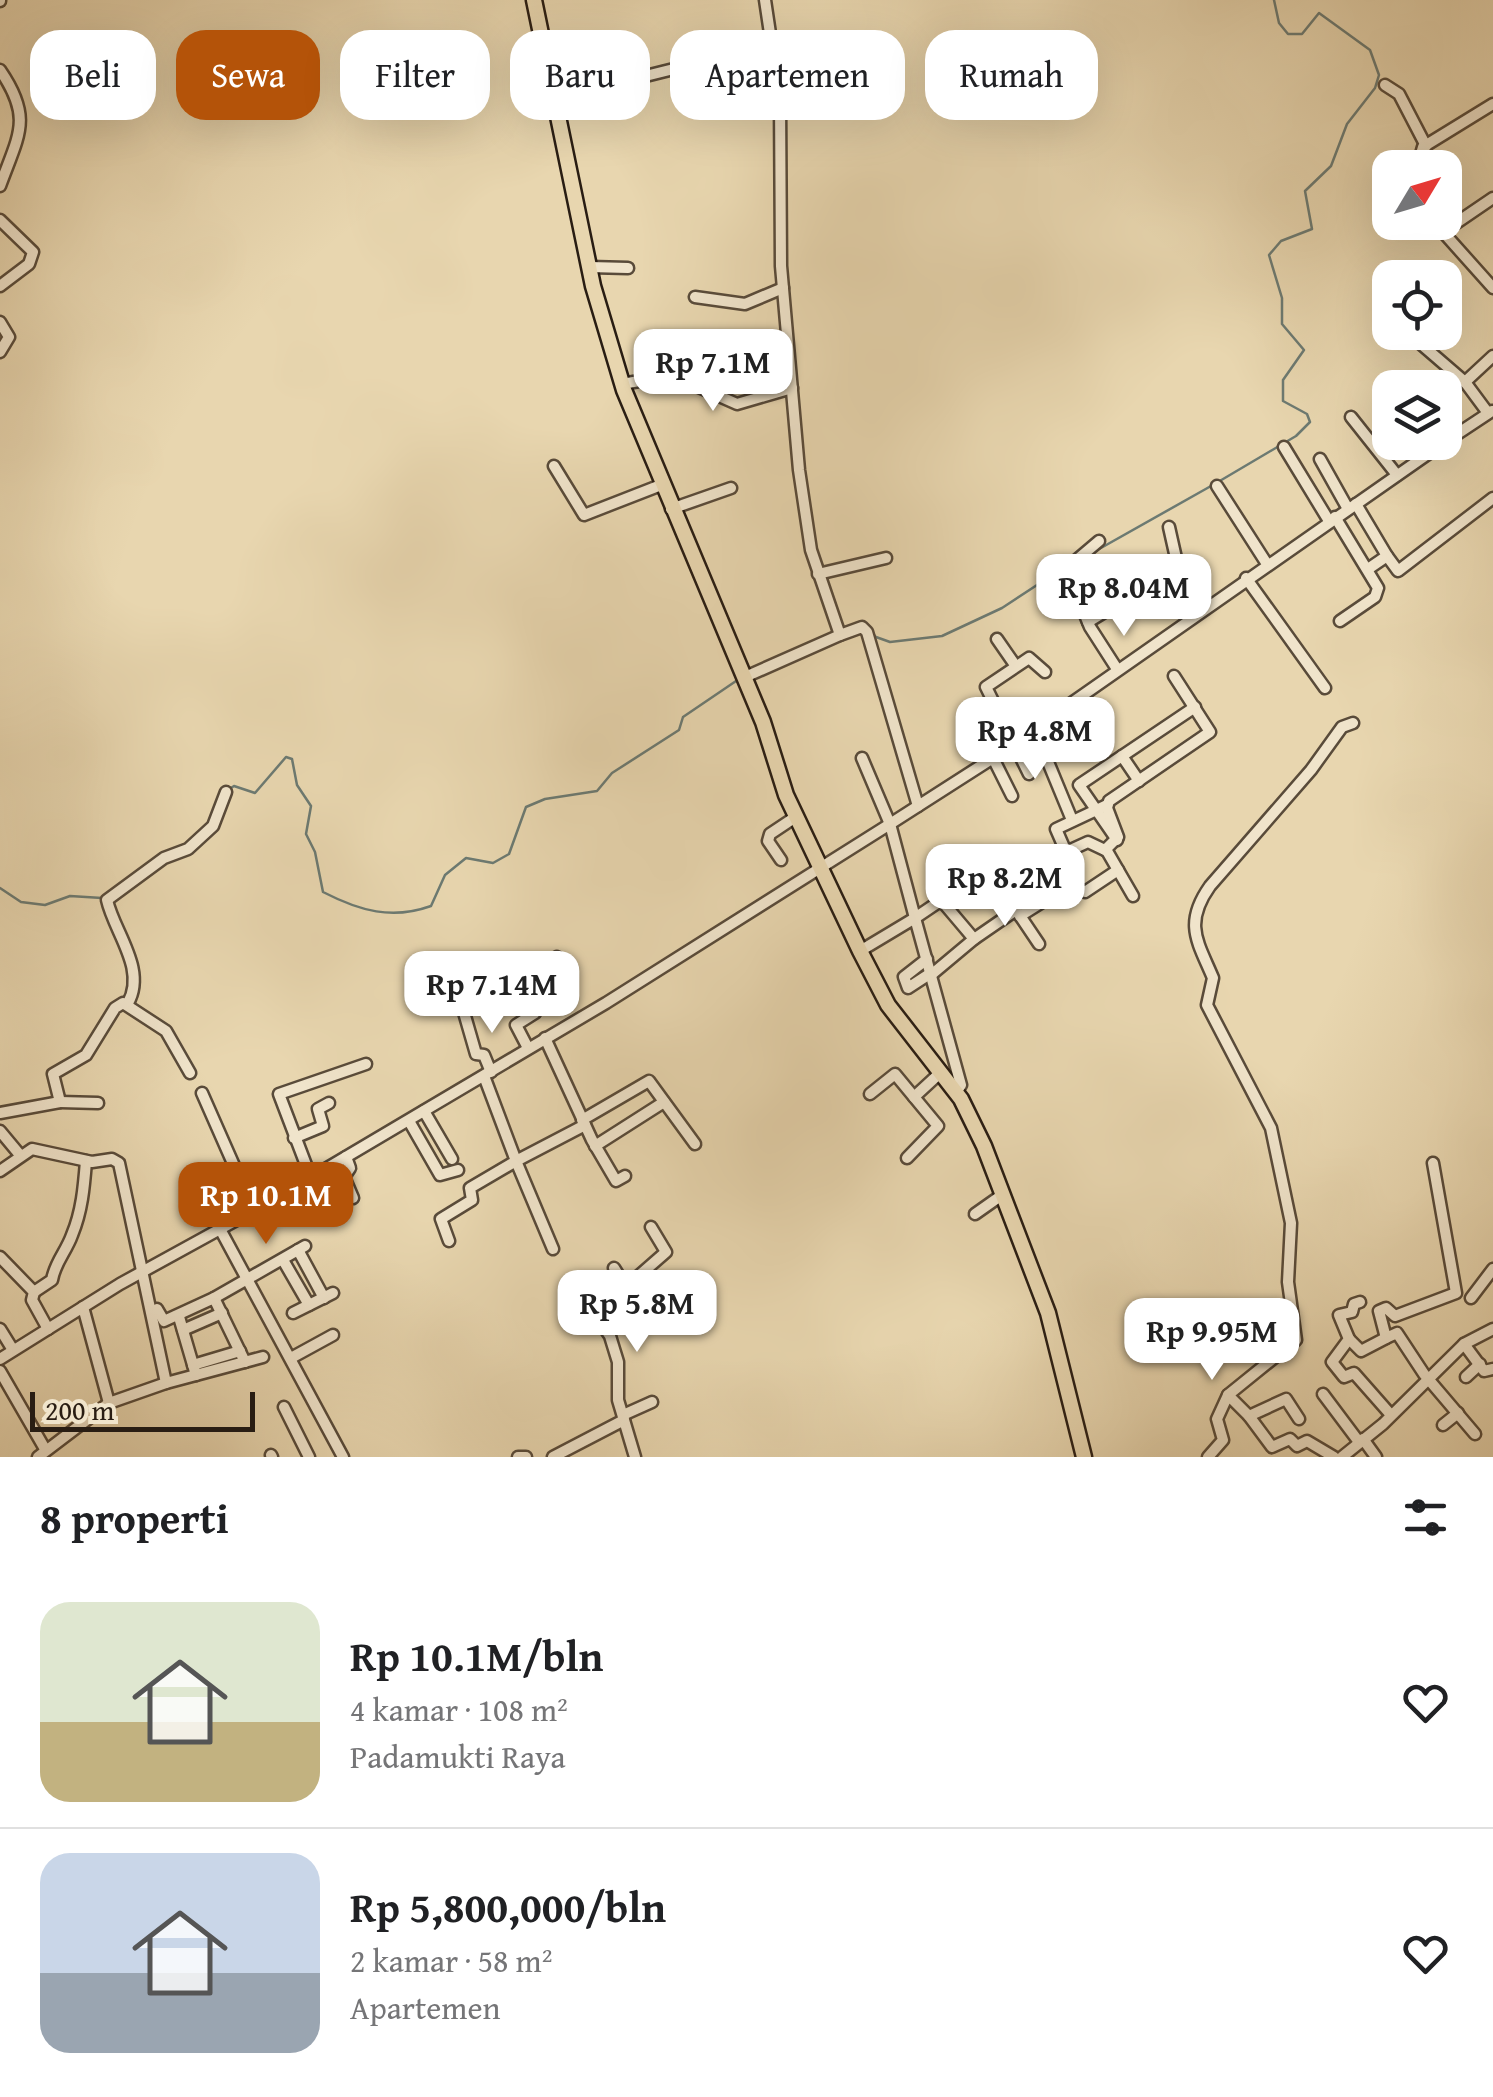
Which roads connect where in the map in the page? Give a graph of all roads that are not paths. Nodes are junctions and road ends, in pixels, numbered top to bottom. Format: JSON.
{"nodes":[{"id":1,"x":534,"y":0,"type":"edge"},
{"id":2,"x":765,"y":0,"type":"edge"},
{"id":3,"x":539,"y":30,"type":"edge"},
{"id":4,"x":770,"y":30,"type":"edge"},
{"id":5,"x":0,"y":70,"type":"edge"},
{"id":6,"x":1385,"y":86,"type":"dead end"},
{"id":7,"x":1493,"y":104,"type":"edge"},
{"id":8,"x":557,"y":120,"type":"edge"},
{"id":9,"x":780,"y":120,"type":"edge"},
{"id":10,"x":1426,"y":146,"type":"junction"},
{"id":11,"x":1424,"y":150,"type":"edge"},
{"id":12,"x":0,"y":186,"type":"edge"},
{"id":13,"x":1493,"y":198,"type":"edge"},
{"id":14,"x":1462,"y":217,"type":"edge"},
{"id":15,"x":0,"y":220,"type":"edge"},
{"id":16,"x":1449,"y":240,"type":"edge"},
{"id":17,"x":590,"y":267,"type":"junction"},
{"id":18,"x":628,"y":268,"type":"dead end"},
{"id":19,"x":0,"y":286,"type":"edge"},
{"id":20,"x":783,"y":288,"type":"junction"},
{"id":21,"x":1493,"y":288,"type":"edge"},
{"id":22,"x":695,"y":297,"type":"dead end"},
{"id":23,"x":0,"y":322,"type":"edge"},
{"id":24,"x":1428,"y":350,"type":"edge"},
{"id":25,"x":0,"y":352,"type":"edge"},
{"id":26,"x":1493,"y":356,"type":"edge"},
{"id":27,"x":1465,"y":382,"type":"junction"},
{"id":28,"x":622,"y":384,"type":"junction"},
{"id":29,"x":792,"y":388,"type":"junction"},
{"id":30,"x":1491,"y":412,"type":"edge"},
{"id":31,"x":1351,"y":418,"type":"dead end"},
{"id":32,"x":1462,"y":431,"type":"edge"},
{"id":33,"x":1284,"y":447,"type":"dead end"},
{"id":34,"x":1320,"y":459,"type":"dead end"},
{"id":35,"x":1417,"y":460,"type":"edge"},
{"id":36,"x":554,"y":466,"type":"dead end"},
{"id":37,"x":1396,"y":474,"type":"junction"},
{"id":38,"x":661,"y":485,"type":"junction"},
{"id":39,"x":1217,"y":486,"type":"dead end"},
{"id":40,"x":730,"y":488,"type":"dead end"},
{"id":41,"x":1493,"y":498,"type":"edge"},
{"id":42,"x":1352,"y":506,"type":"junction"},
{"id":43,"x":670,"y":510,"type":"junction"},
{"id":44,"x":1332,"y":519,"type":"junction"},
{"id":45,"x":1169,"y":528,"type":"dead end"},
{"id":46,"x":1099,"y":542,"type":"dead end"},
{"id":47,"x":1387,"y":556,"type":"junction"},
{"id":48,"x":886,"y":558,"type":"dead end"},
{"id":49,"x":1267,"y":564,"type":"junction"},
{"id":50,"x":1368,"y":568,"type":"junction"},
{"id":51,"x":818,"y":574,"type":"junction"},
{"id":52,"x":1246,"y":578,"type":"junction"},
{"id":53,"x":1340,"y":621,"type":"dead end"},
{"id":54,"x":1088,"y":622,"type":"junction"},
{"id":55,"x":840,"y":635,"type":"junction"},
{"id":56,"x":998,"y":639,"type":"dead end"},
{"id":57,"x":1015,"y":665,"type":"junction"},
{"id":58,"x":1117,"y":669,"type":"junction"},
{"id":59,"x":1045,"y":672,"type":"dead end"},
{"id":60,"x":1174,"y":676,"type":"dead end"},
{"id":61,"x":745,"y":677,"type":"junction"},
{"id":62,"x":1324,"y":688,"type":"dead end"},
{"id":63,"x":1195,"y":707,"type":"junction"},
{"id":64,"x":1353,"y":723,"type":"dead end"},
{"id":65,"x":1034,"y":728,"type":"junction"},
{"id":66,"x":1014,"y":742,"type":"junction"},
{"id":67,"x":1122,"y":756,"type":"junction"},
{"id":68,"x":862,"y":758,"type":"dead end"},
{"id":69,"x":993,"y":758,"type":"junction"},
{"id":70,"x":1028,"y":774,"type":"dead end"},
{"id":71,"x":1139,"y":781,"type":"junction"},
{"id":72,"x":226,"y":792,"type":"dead end"},
{"id":73,"x":1012,"y":796,"type":"dead end"},
{"id":74,"x":1107,"y":805,"type":"junction"},
{"id":75,"x":918,"y":806,"type":"junction"},
{"id":76,"x":1094,"y":811,"type":"junction"},
{"id":77,"x":797,"y":816,"type":"junction"},
{"id":78,"x":1072,"y":820,"type":"junction"},
{"id":79,"x":890,"y":824,"type":"junction"},
{"id":80,"x":1116,"y":840,"type":"junction"},
{"id":81,"x":1105,"y":850,"type":"junction"},
{"id":82,"x":1066,"y":852,"type":"junction"},
{"id":83,"x":781,"y":860,"type":"dead end"},
{"id":84,"x":821,"y":864,"type":"junction"},
{"id":85,"x":1118,"y":870,"type":"junction"},
{"id":86,"x":1004,"y":892,"type":"junction"},
{"id":87,"x":1133,"y":896,"type":"dead end"},
{"id":88,"x":941,"y":900,"type":"junction"},
{"id":89,"x":1018,"y":913,"type":"junction"},
{"id":90,"x":914,"y":918,"type":"junction"},
{"id":91,"x":974,"y":940,"type":"junction"},
{"id":92,"x":1039,"y":944,"type":"dead end"},
{"id":93,"x":860,"y":951,"type":"junction"},
{"id":94,"x":557,"y":958,"type":"dead end"},
{"id":95,"x":927,"y":960,"type":"junction"},
{"id":96,"x":931,"y":974,"type":"junction"},
{"id":97,"x":128,"y":1002,"type":"junction"},
{"id":98,"x":463,"y":1009,"type":"dead end"},
{"id":99,"x":544,"y":1038,"type":"junction"},
{"id":100,"x":528,"y":1048,"type":"junction"},
{"id":101,"x":366,"y":1064,"type":"dead end"},
{"id":102,"x":190,"y":1072,"type":"dead end"},
{"id":103,"x":940,"y":1073,"type":"junction"},
{"id":104,"x":487,"y":1074,"type":"junction"},
{"id":105,"x":956,"y":1092,"type":"junction"},
{"id":106,"x":202,"y":1094,"type":"dead end"},
{"id":107,"x":870,"y":1094,"type":"dead end"},
{"id":108,"x":914,"y":1097,"type":"junction"},
{"id":109,"x":60,"y":1102,"type":"junction"},
{"id":110,"x":664,"y":1102,"type":"junction"},
{"id":111,"x":98,"y":1103,"type":"dead end"},
{"id":112,"x":329,"y":1103,"type":"dead end"},
{"id":113,"x":424,"y":1112,"type":"junction"},
{"id":114,"x":0,"y":1113,"type":"edge"},
{"id":115,"x":408,"y":1121,"type":"junction"},
{"id":116,"x":584,"y":1122,"type":"junction"},
{"id":117,"x":0,"y":1130,"type":"edge"},
{"id":118,"x":294,"y":1138,"type":"junction"},
{"id":119,"x":695,"y":1144,"type":"dead end"},
{"id":120,"x":595,"y":1146,"type":"junction"},
{"id":121,"x":20,"y":1154,"type":"junction"},
{"id":122,"x":346,"y":1157,"type":"junction"},
{"id":123,"x":906,"y":1158,"type":"dead end"},
{"id":124,"x":86,"y":1161,"type":"junction"},
{"id":125,"x":516,"y":1162,"type":"junction"},
{"id":126,"x":1434,"y":1163,"type":"dead end"},
{"id":127,"x":0,"y":1171,"type":"edge"},
{"id":128,"x":625,"y":1176,"type":"dead end"},
{"id":129,"x":311,"y":1178,"type":"junction"},
{"id":130,"x":1002,"y":1195,"type":"junction"},
{"id":131,"x":353,"y":1198,"type":"dead end"},
{"id":132,"x":254,"y":1211,"type":"junction"},
{"id":133,"x":974,"y":1214,"type":"dead end"},
{"id":134,"x":651,"y":1226,"type":"dead end"},
{"id":135,"x":220,"y":1229,"type":"junction"},
{"id":136,"x":449,"y":1241,"type":"dead end"},
{"id":137,"x":553,"y":1249,"type":"dead end"},
{"id":138,"x":0,"y":1256,"type":"edge"},
{"id":139,"x":283,"y":1260,"type":"junction"},
{"id":140,"x":614,"y":1268,"type":"dead end"},
{"id":141,"x":145,"y":1270,"type":"junction"},
{"id":142,"x":1493,"y":1270,"type":"edge"},
{"id":143,"x":248,"y":1281,"type":"junction"},
{"id":144,"x":574,"y":1284,"type":"dead end"},
{"id":145,"x":626,"y":1287,"type":"junction"},
{"id":146,"x":34,"y":1292,"type":"junction"},
{"id":147,"x":214,"y":1298,"type":"junction"},
{"id":148,"x":1471,"y":1298,"type":"dead end"},
{"id":149,"x":1360,"y":1302,"type":"dead end"},
{"id":150,"x":309,"y":1305,"type":"junction"},
{"id":151,"x":83,"y":1307,"type":"junction"},
{"id":152,"x":222,"y":1313,"type":"junction"},
{"id":153,"x":294,"y":1313,"type":"dead end"},
{"id":154,"x":597,"y":1314,"type":"junction"},
{"id":155,"x":179,"y":1316,"type":"junction"},
{"id":156,"x":0,"y":1329,"type":"edge"},
{"id":157,"x":48,"y":1329,"type":"junction"},
{"id":158,"x":1493,"y":1329,"type":"edge"},
{"id":159,"x":183,"y":1330,"type":"junction"},
{"id":160,"x":333,"y":1335,"type":"dead end"},
{"id":161,"x":1386,"y":1338,"type":"junction"},
{"id":162,"x":1349,"y":1339,"type":"junction"},
{"id":163,"x":1464,"y":1344,"type":"junction"},
{"id":164,"x":14,"y":1350,"type":"junction"},
{"id":165,"x":263,"y":1356,"type":"dead end"},
{"id":166,"x":242,"y":1357,"type":"junction"},
{"id":167,"x":291,"y":1358,"type":"junction"},
{"id":168,"x":0,"y":1360,"type":"edge"},
{"id":169,"x":1480,"y":1364,"type":"junction"},
{"id":170,"x":1493,"y":1368,"type":"edge"},
{"id":171,"x":194,"y":1370,"type":"junction"},
{"id":172,"x":0,"y":1372,"type":"edge"},
{"id":173,"x":1423,"y":1373,"type":"junction"},
{"id":174,"x":1466,"y":1377,"type":"dead end"},
{"id":175,"x":166,"y":1383,"type":"junction"},
{"id":176,"x":1323,"y":1394,"type":"dead end"},
{"id":177,"x":1228,"y":1395,"type":"junction"},
{"id":178,"x":652,"y":1402,"type":"dead end"},
{"id":179,"x":108,"y":1404,"type":"junction"},
{"id":180,"x":284,"y":1407,"type":"dead end"},
{"id":181,"x":1388,"y":1412,"type":"junction"},
{"id":182,"x":1458,"y":1413,"type":"junction"},
{"id":183,"x":1249,"y":1416,"type":"junction"},
{"id":184,"x":624,"y":1417,"type":"junction"},
{"id":185,"x":1299,"y":1419,"type":"dead end"},
{"id":186,"x":1443,"y":1425,"type":"dead end"},
{"id":187,"x":1476,"y":1434,"type":"dead end"},
{"id":188,"x":1356,"y":1436,"type":"junction"},
{"id":189,"x":42,"y":1453,"type":"edge"},
{"id":190,"x":309,"y":1457,"type":"edge"},
{"id":191,"x":343,"y":1457,"type":"edge"},
{"id":192,"x":518,"y":1457,"type":"edge"},
{"id":193,"x":526,"y":1457,"type":"edge"},
{"id":194,"x":553,"y":1457,"type":"edge"},
{"id":195,"x":635,"y":1457,"type":"edge"},
{"id":196,"x":1084,"y":1457,"type":"edge"},
{"id":197,"x":1208,"y":1457,"type":"edge"},
{"id":198,"x":1334,"y":1457,"type":"edge"},
{"id":199,"x":1342,"y":1457,"type":"edge"},
{"id":200,"x":1376,"y":1457,"type":"edge"}],
"edges":[{"from":1,"to":3,"type":"main road"},
{"from":2,"to":4,"type":"street"},
{"from":5,"to":12,"type":"street"},
{"from":6,"to":10,"type":"street"},
{"from":7,"to":10,"type":"street"},
{"from":8,"to":17,"type":"main road"},
{"from":9,"to":20,"type":"street"},
{"from":10,"to":11,"type":"street"},
{"from":13,"to":14,"type":"street"},
{"from":15,"to":19,"type":"street"},
{"from":16,"to":21,"type":"street"},
{"from":17,"to":18,"type":"street"},
{"from":17,"to":28,"type":"main road"},
{"from":20,"to":22,"type":"street"},
{"from":20,"to":29,"type":"street"},
{"from":23,"to":25,"type":"street"},
{"from":24,"to":27,"type":"street"},
{"from":26,"to":27,"type":"street"},
{"from":27,"to":30,"type":"street"},
{"from":28,"to":29,"type":"street"},
{"from":28,"to":38,"type":"main road"},
{"from":29,"to":51,"type":"street"},
{"from":30,"to":32,"type":"street"},
{"from":31,"to":37,"type":"street"},
{"from":33,"to":44,"type":"street"},
{"from":34,"to":42,"type":"street"},
{"from":35,"to":37,"type":"street"},
{"from":36,"to":38,"type":"street"},
{"from":37,"to":42,"type":"street"},
{"from":38,"to":43,"type":"main road"},
{"from":39,"to":49,"type":"street"},
{"from":40,"to":43,"type":"street"},
{"from":41,"to":47,"type":"street"},
{"from":42,"to":44,"type":"street"},
{"from":42,"to":47,"type":"street"},
{"from":43,"to":61,"type":"main road"},
{"from":44,"to":49,"type":"street"},
{"from":44,"to":50,"type":"street"},
{"from":45,"to":54,"type":"street"},
{"from":46,"to":54,"type":"street"},
{"from":47,"to":50,"type":"street"},
{"from":48,"to":51,"type":"street"},
{"from":49,"to":52,"type":"street"},
{"from":50,"to":53,"type":"street"},
{"from":51,"to":55,"type":"street"},
{"from":52,"to":58,"type":"street"},
{"from":52,"to":62,"type":"street"},
{"from":54,"to":58,"type":"street"},
{"from":55,"to":61,"type":"street"},
{"from":55,"to":75,"type":"street"},
{"from":56,"to":57,"type":"street"},
{"from":57,"to":59,"type":"street"},
{"from":57,"to":66,"type":"street"},
{"from":58,"to":65,"type":"street"},
{"from":60,"to":63,"type":"street"},
{"from":61,"to":77,"type":"main road"},
{"from":63,"to":67,"type":"street"},
{"from":63,"to":71,"type":"street"},
{"from":64,"to":177,"type":"street"},
{"from":65,"to":66,"type":"street"},
{"from":65,"to":78,"type":"street"},
{"from":66,"to":69,"type":"street"},
{"from":66,"to":70,"type":"street"},
{"from":67,"to":71,"type":"street"},
{"from":67,"to":76,"type":"street"},
{"from":68,"to":79,"type":"street"},
{"from":69,"to":73,"type":"street"},
{"from":69,"to":75,"type":"street"},
{"from":71,"to":74,"type":"street"},
{"from":72,"to":97,"type":"street"},
{"from":74,"to":76,"type":"street"},
{"from":74,"to":80,"type":"street"},
{"from":75,"to":79,"type":"street"},
{"from":76,"to":78,"type":"street"},
{"from":76,"to":80,"type":"street"},
{"from":77,"to":83,"type":"street"},
{"from":77,"to":84,"type":"main road"},
{"from":78,"to":82,"type":"street"},
{"from":79,"to":84,"type":"street"},
{"from":79,"to":90,"type":"street"},
{"from":80,"to":81,"type":"street"},
{"from":81,"to":82,"type":"street"},
{"from":81,"to":85,"type":"street"},
{"from":82,"to":86,"type":"street"},
{"from":84,"to":93,"type":"main road"},
{"from":84,"to":99,"type":"street"},
{"from":85,"to":87,"type":"street"},
{"from":85,"to":89,"type":"street"},
{"from":86,"to":88,"type":"street"},
{"from":86,"to":89,"type":"street"},
{"from":88,"to":90,"type":"street"},
{"from":88,"to":91,"type":"street"},
{"from":89,"to":91,"type":"street"},
{"from":89,"to":92,"type":"street"},
{"from":90,"to":93,"type":"street"},
{"from":90,"to":95,"type":"street"},
{"from":91,"to":96,"type":"street"},
{"from":93,"to":103,"type":"main road"},
{"from":94,"to":100,"type":"street"},
{"from":95,"to":96,"type":"street"},
{"from":95,"to":96,"type":"street"},
{"from":96,"to":105,"type":"street"},
{"from":97,"to":102,"type":"street"},
{"from":97,"to":109,"type":"street"},
{"from":98,"to":104,"type":"street"},
{"from":99,"to":100,"type":"street"},
{"from":99,"to":116,"type":"street"},
{"from":100,"to":104,"type":"street"},
{"from":101,"to":118,"type":"street"},
{"from":103,"to":105,"type":"main road"},
{"from":103,"to":108,"type":"street"},
{"from":104,"to":113,"type":"street"},
{"from":104,"to":125,"type":"street"},
{"from":105,"to":130,"type":"main road"},
{"from":106,"to":132,"type":"street"},
{"from":107,"to":108,"type":"street"},
{"from":108,"to":123,"type":"street"},
{"from":109,"to":111,"type":"street"},
{"from":109,"to":114,"type":"street"},
{"from":110,"to":116,"type":"street"},
{"from":110,"to":119,"type":"street"},
{"from":110,"to":120,"type":"street"},
{"from":112,"to":118,"type":"street"},
{"from":113,"to":115,"type":"street"},
{"from":113,"to":115,"type":"street"},
{"from":115,"to":122,"type":"street"},
{"from":116,"to":120,"type":"street"},
{"from":116,"to":125,"type":"street"},
{"from":117,"to":121,"type":"street"},
{"from":118,"to":129,"type":"street"},
{"from":120,"to":128,"type":"street"},
{"from":121,"to":124,"type":"street"},
{"from":121,"to":127,"type":"street"},
{"from":122,"to":129,"type":"street"},
{"from":122,"to":131,"type":"street"},
{"from":124,"to":141,"type":"street"},
{"from":124,"to":146,"type":"street"},
{"from":125,"to":136,"type":"street"},
{"from":125,"to":137,"type":"street"},
{"from":126,"to":161,"type":"street"},
{"from":129,"to":132,"type":"street"},
{"from":130,"to":133,"type":"street"},
{"from":130,"to":196,"type":"main road"},
{"from":132,"to":135,"type":"street"},
{"from":134,"to":145,"type":"street"},
{"from":135,"to":141,"type":"street"},
{"from":135,"to":143,"type":"street"},
{"from":138,"to":146,"type":"street"},
{"from":139,"to":143,"type":"street"},
{"from":139,"to":150,"type":"street"},
{"from":139,"to":150,"type":"street"},
{"from":140,"to":145,"type":"street"},
{"from":141,"to":151,"type":"street"},
{"from":141,"to":155,"type":"street"},
{"from":141,"to":175,"type":"street"},
{"from":142,"to":148,"type":"street"},
{"from":143,"to":147,"type":"street"},
{"from":143,"to":167,"type":"street"},
{"from":144,"to":154,"type":"street"},
{"from":145,"to":154,"type":"street"},
{"from":146,"to":157,"type":"street"},
{"from":147,"to":152,"type":"street"},
{"from":147,"to":155,"type":"street"},
{"from":149,"to":162,"type":"street"},
{"from":150,"to":153,"type":"street"},
{"from":151,"to":157,"type":"street"},
{"from":151,"to":179,"type":"street"},
{"from":152,"to":159,"type":"street"},
{"from":152,"to":166,"type":"street"},
{"from":154,"to":184,"type":"street"},
{"from":155,"to":159,"type":"street"},
{"from":156,"to":164,"type":"street"},
{"from":157,"to":164,"type":"street"},
{"from":158,"to":163,"type":"street"},
{"from":159,"to":171,"type":"street"},
{"from":160,"to":167,"type":"street"},
{"from":161,"to":162,"type":"street"},
{"from":161,"to":173,"type":"street"},
{"from":162,"to":181,"type":"street"},
{"from":163,"to":169,"type":"street"},
{"from":163,"to":173,"type":"street"},
{"from":164,"to":168,"type":"street"},
{"from":165,"to":166,"type":"street"},
{"from":166,"to":171,"type":"street"},
{"from":167,"to":191,"type":"street"},
{"from":169,"to":170,"type":"street"},
{"from":169,"to":174,"type":"street"},
{"from":171,"to":175,"type":"street"},
{"from":172,"to":189,"type":"street"},
{"from":173,"to":181,"type":"street"},
{"from":173,"to":182,"type":"street"},
{"from":175,"to":179,"type":"street"},
{"from":176,"to":188,"type":"street"},
{"from":177,"to":183,"type":"street"},
{"from":177,"to":197,"type":"street"},
{"from":178,"to":184,"type":"street"},
{"from":179,"to":189,"type":"street"},
{"from":180,"to":190,"type":"street"},
{"from":181,"to":188,"type":"street"},
{"from":182,"to":186,"type":"street"},
{"from":182,"to":187,"type":"street"},
{"from":183,"to":185,"type":"street"},
{"from":183,"to":198,"type":"street"},
{"from":184,"to":194,"type":"street"},
{"from":184,"to":195,"type":"street"},
{"from":188,"to":199,"type":"street"},
{"from":188,"to":200,"type":"street"},
{"from":192,"to":193,"type":"street"}]}
